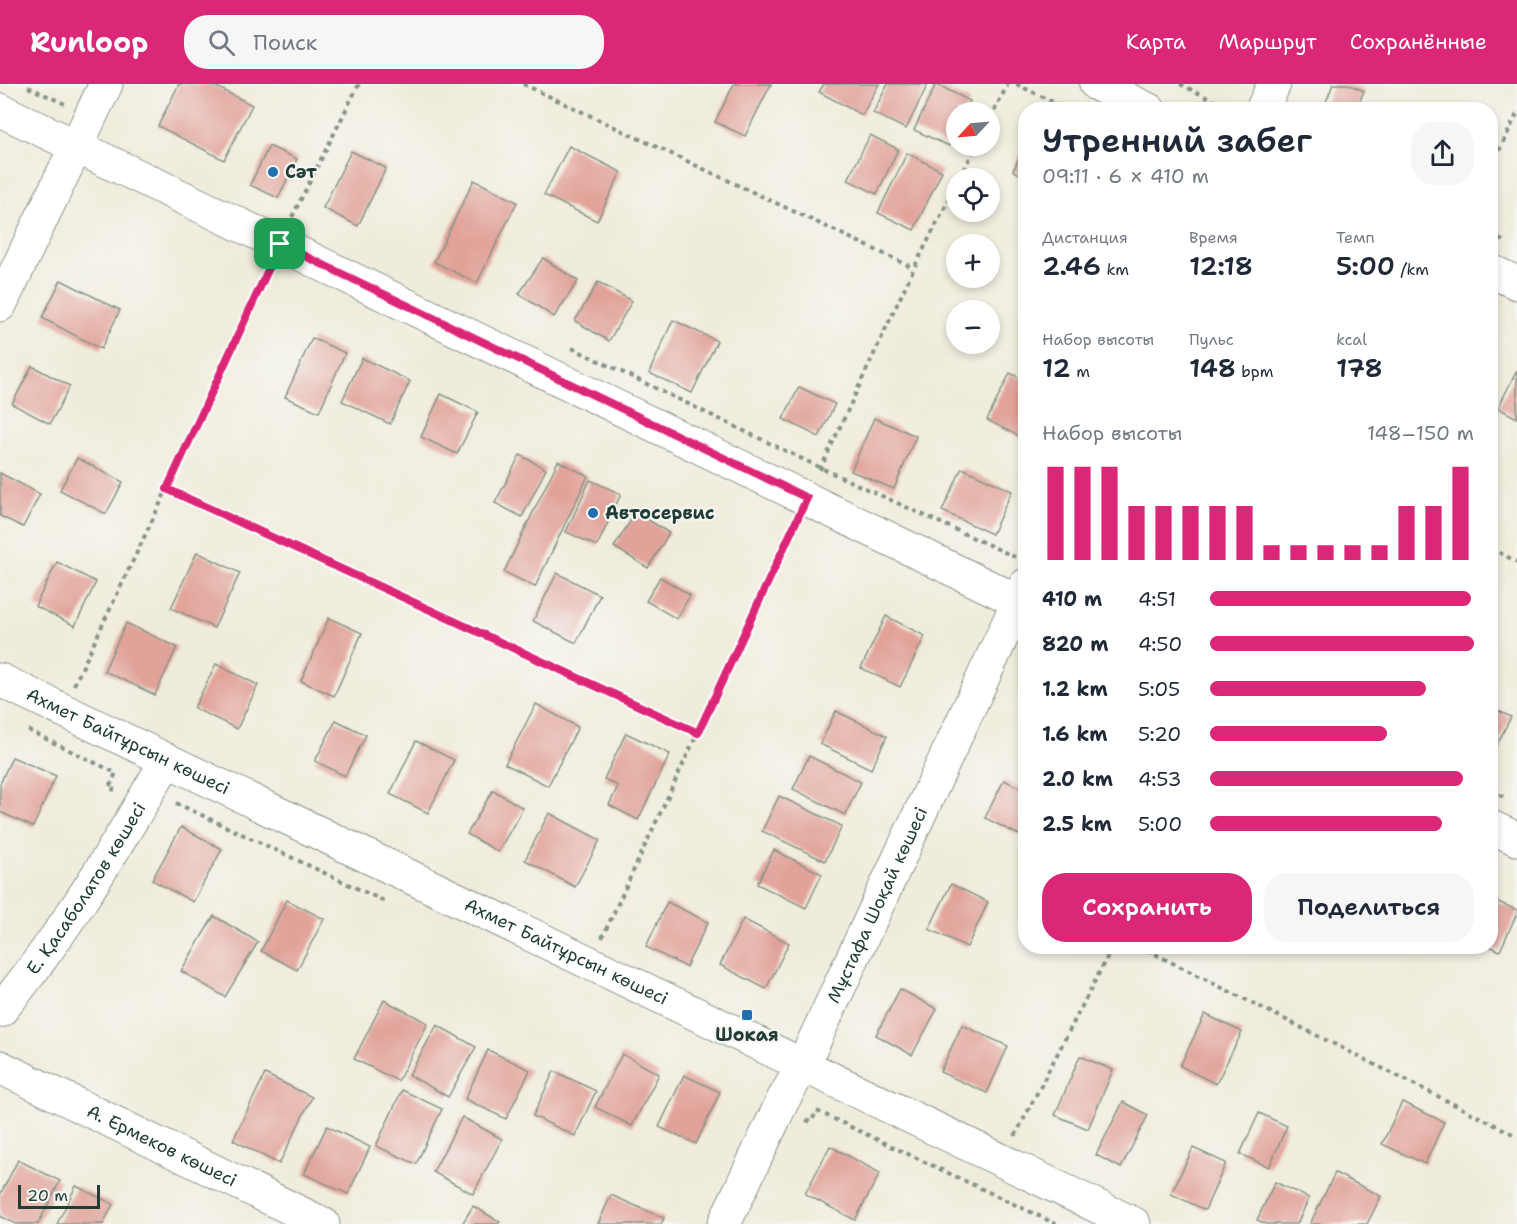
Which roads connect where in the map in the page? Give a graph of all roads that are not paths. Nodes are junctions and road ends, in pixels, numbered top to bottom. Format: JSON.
{"nodes":[{"id":1,"x":106,"y":84,"type":"edge"},
{"id":2,"x":1096,"y":84,"type":"edge"},
{"id":3,"x":1274,"y":84,"type":"edge"},
{"id":4,"x":1133,"y":102,"type":"edge"},
{"id":5,"x":1266,"y":102,"type":"edge"},
{"id":6,"x":0,"y":111,"type":"edge"},
{"id":7,"x":76,"y":147,"type":"junction"},
{"id":8,"x":1498,"y":274,"type":"edge"},
{"id":9,"x":1517,"y":284,"type":"edge"},
{"id":10,"x":0,"y":305,"type":"edge"},
{"id":11,"x":1018,"y":586,"type":"edge"},
{"id":12,"x":1018,"y":594,"type":"edge"},
{"id":13,"x":0,"y":680,"type":"edge"},
{"id":14,"x":167,"y":760,"type":"junction"},
{"id":15,"x":1498,"y":830,"type":"edge"},
{"id":16,"x":1517,"y":839,"type":"edge"},
{"id":17,"x":0,"y":1011,"type":"edge"},
{"id":18,"x":803,"y":1065,"type":"junction"},
{"id":19,"x":0,"y":1067,"type":"edge"},
{"id":20,"x":323,"y":1224,"type":"edge"},
{"id":21,"x":724,"y":1224,"type":"edge"},
{"id":22,"x":1134,"y":1224,"type":"edge"}],
"edges":[{"from":1,"to":7,"type":"street"},
{"from":2,"to":4,"type":"street"},
{"from":3,"to":5,"type":"street"},
{"from":6,"to":7,"type":"street"},
{"from":7,"to":10,"type":"street"},
{"from":7,"to":11,"type":"street"},
{"from":8,"to":9,"type":"street"},
{"from":12,"to":18,"type":"street","name":"Мұстафа Шоқай көшесі"},
{"from":13,"to":14,"type":"street","name":"Ахмет Байтұрсын көшесі"},
{"from":14,"to":17,"type":"street","name":"Е. Қасаболатов көшесі"},
{"from":14,"to":18,"type":"street","name":"Ахмет Байтұрсын көшесі"},
{"from":15,"to":16,"type":"street"},
{"from":18,"to":21,"type":"street","name":"Мұстафа Шоқай көшесі"},
{"from":18,"to":22,"type":"street","name":"Ахмет Байтұрсын көшесі"},
{"from":19,"to":20,"type":"street","name":"А. Ермеков көшесі"}]}
